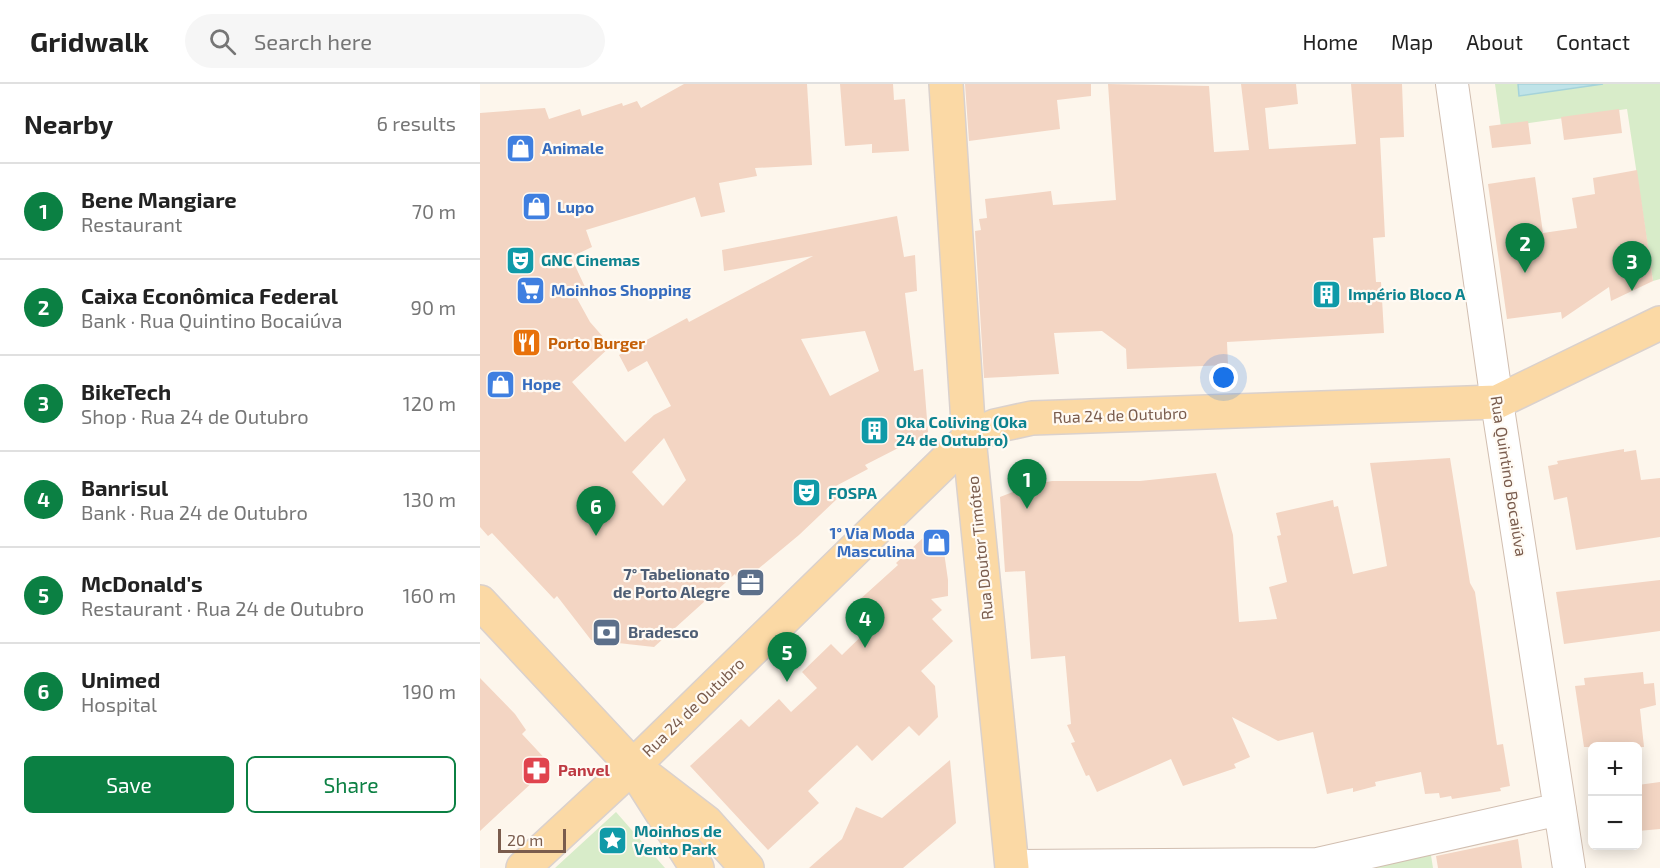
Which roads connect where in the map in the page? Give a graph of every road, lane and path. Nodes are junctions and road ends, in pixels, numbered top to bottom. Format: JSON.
{"nodes":[{"id":1,"x":946,"y":84,"type":"edge"},
{"id":2,"x":1452,"y":84,"type":"edge"},
{"id":3,"x":1660,"y":323,"type":"edge"},
{"id":4,"x":1497,"y":402,"type":"junction"},
{"id":5,"x":969,"y":438,"type":"junction"},
{"id":6,"x":480,"y":602,"type":"edge"},
{"id":7,"x":633,"y":766,"type":"junction"},
{"id":8,"x":1560,"y":809,"type":"junction"},
{"id":9,"x":1012,"y":867,"type":"edge"},
{"id":10,"x":523,"y":868,"type":"edge"},
{"id":11,"x":697,"y":868,"type":"edge"},
{"id":12,"x":747,"y":868,"type":"edge"},
{"id":13,"x":1569,"y":868,"type":"edge"}],
"edges":[{"from":1,"to":5,"type":"main road","name":"Rua Doutor Timóteo"},
{"from":2,"to":4,"type":"street","name":"Rua Quintino Bocaiúva"},
{"from":3,"to":4,"type":"main road","name":"Rua 24 de Outubro"},
{"from":4,"to":5,"type":"main road","name":"Rua 24 de Outubro"},
{"from":4,"to":8,"type":"street","name":"Rua Quintino Bocaiúva"},
{"from":5,"to":7,"type":"main road","name":"Rua 24 de Outubro"},
{"from":5,"to":9,"type":"main road","name":"Rua Doutor Timóteo"},
{"from":6,"to":7,"type":"main road"},
{"from":7,"to":10,"type":"main road","name":"Rua 24 de Outubro"},
{"from":7,"to":11,"type":"main road"},
{"from":7,"to":12,"type":"main road"},
{"from":8,"to":9,"type":"street"},
{"from":8,"to":13,"type":"street","name":"Rua Quintino Bocaiúva"}]}
